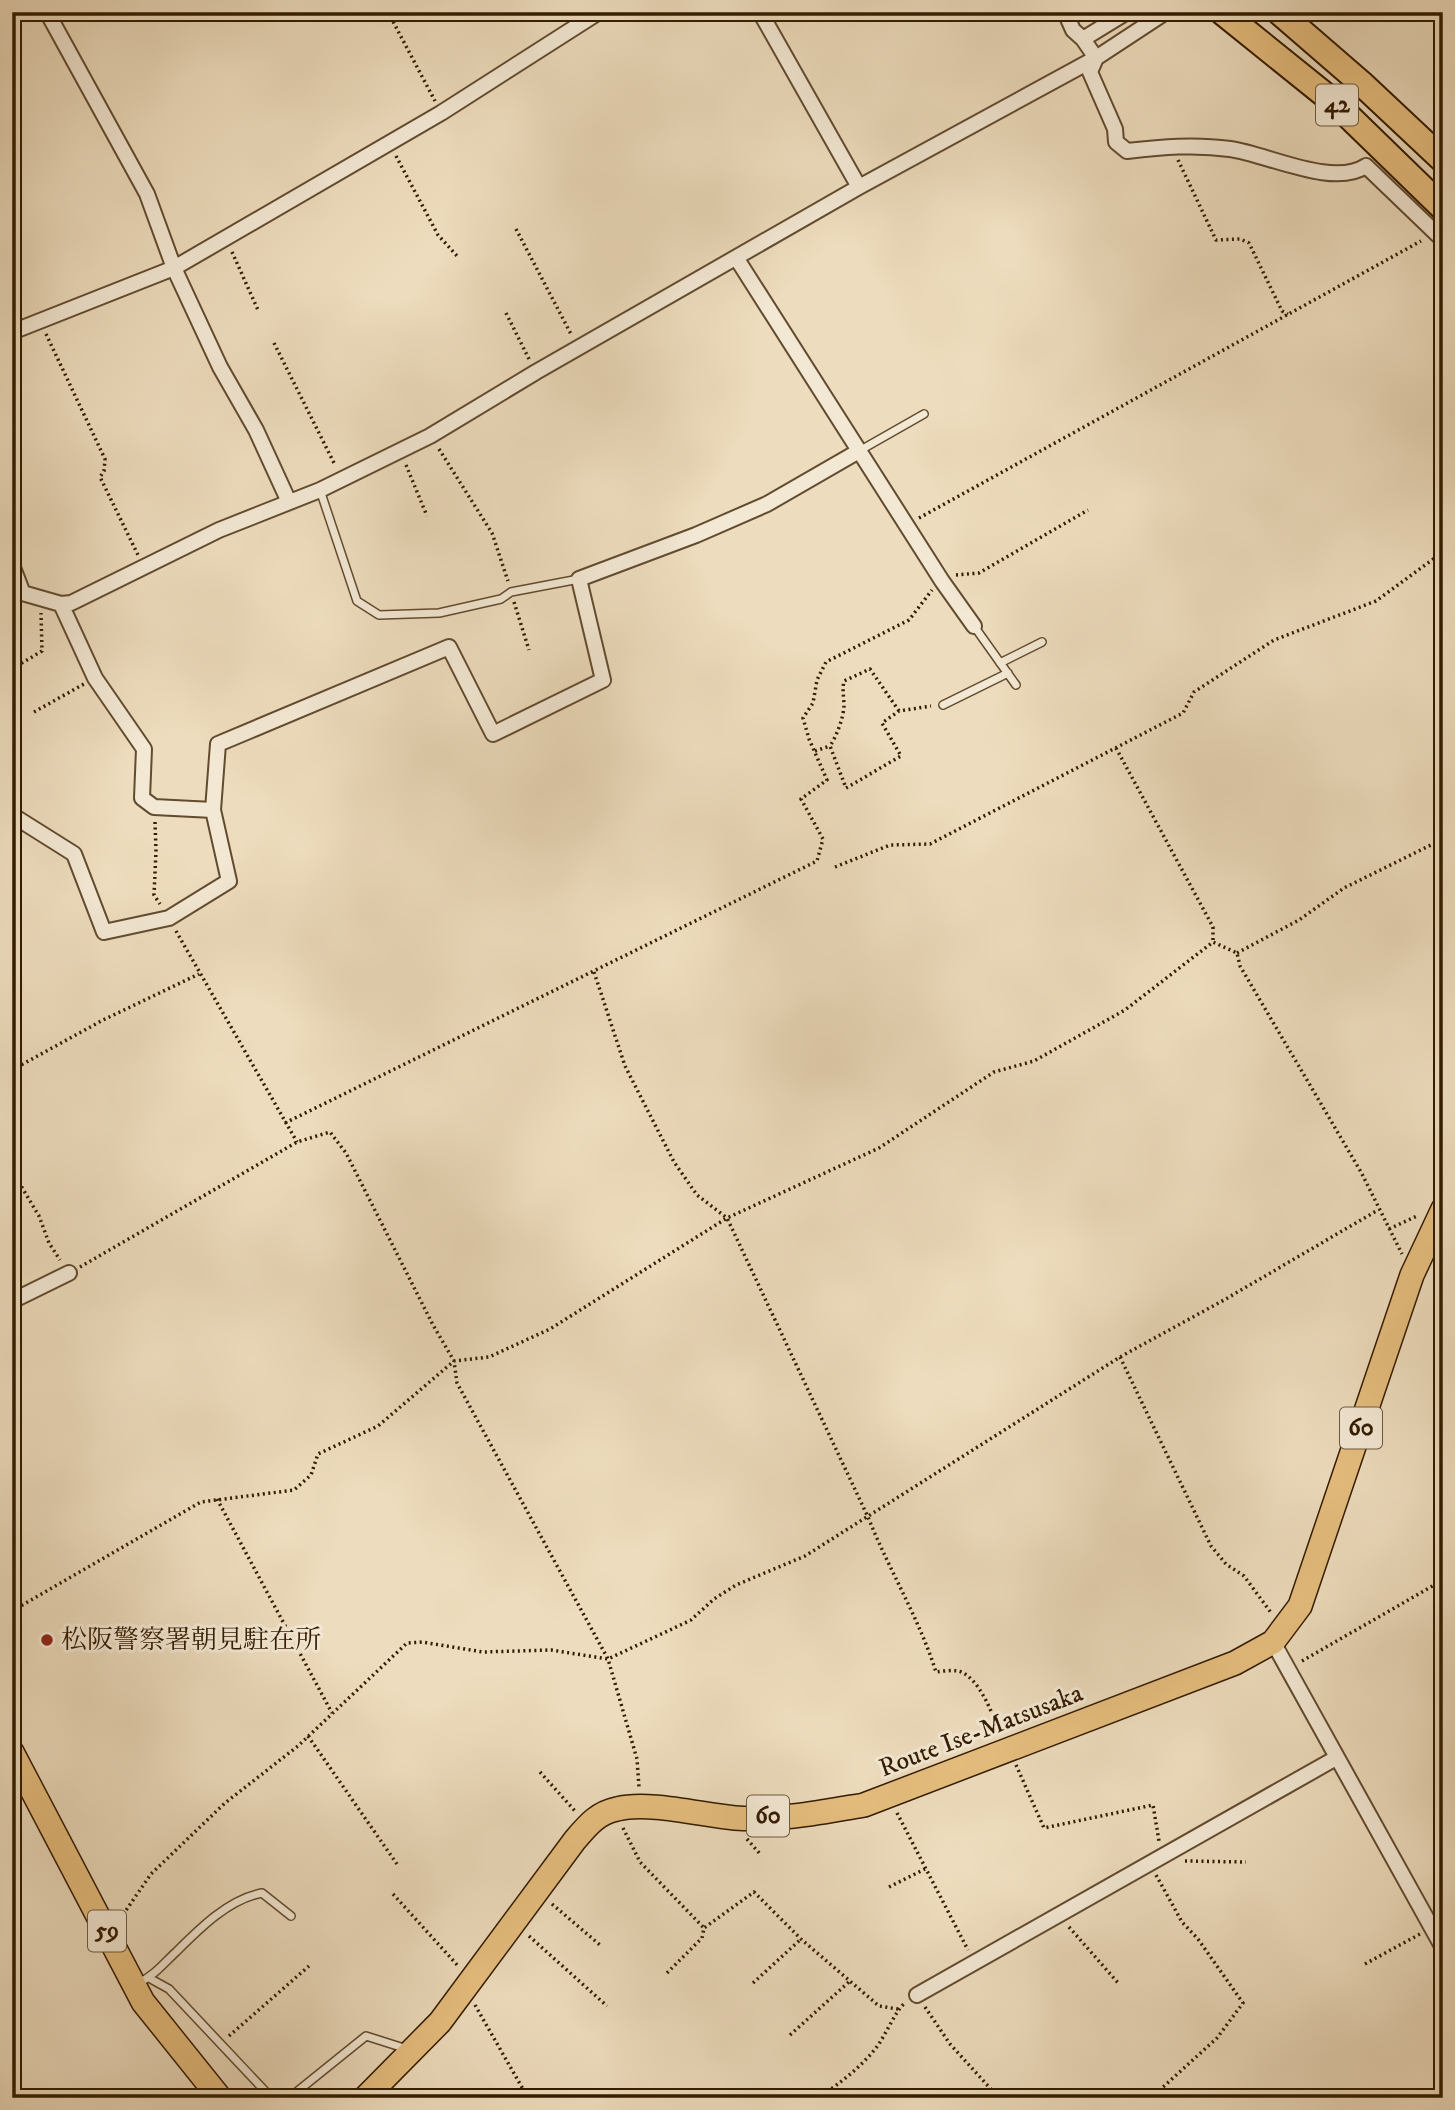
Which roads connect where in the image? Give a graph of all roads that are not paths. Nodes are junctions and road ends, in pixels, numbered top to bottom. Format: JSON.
{"nodes":[{"id":1,"x":47,"y":12,"type":"edge"},
{"id":2,"x":599,"y":12,"type":"edge"},
{"id":3,"x":760,"y":12,"type":"edge"},
{"id":4,"x":1065,"y":12,"type":"edge"},
{"id":5,"x":1127,"y":12,"type":"edge"},
{"id":6,"x":1166,"y":12,"type":"edge"},
{"id":7,"x":1222,"y":12,"type":"edge"},
{"id":8,"x":1279,"y":12,"type":"edge"},
{"id":9,"x":1083,"y":40,"type":"junction"},
{"id":10,"x":1096,"y":58,"type":"junction"},
{"id":11,"x":1443,"y":160,"type":"edge"},
{"id":12,"x":859,"y":187,"type":"junction"},
{"id":13,"x":1443,"y":208,"type":"edge"},
{"id":14,"x":1439,"y":237,"type":"edge"},
{"id":15,"x":737,"y":258,"type":"junction"},
{"id":16,"x":174,"y":268,"type":"junction"},
{"id":17,"x":12,"y":332,"type":"edge"},
{"id":18,"x":924,"y":414,"type":"dead end"},
{"id":19,"x":859,"y":451,"type":"junction"},
{"id":20,"x":320,"y":490,"type":"junction"},
{"id":21,"x":289,"y":502,"type":"junction"},
{"id":22,"x":12,"y":565,"type":"edge"},
{"id":23,"x":579,"y":579,"type":"junction"},
{"id":24,"x":17,"y":591,"type":"edge"},
{"id":25,"x":61,"y":604,"type":"junction"},
{"id":26,"x":974,"y":626,"type":"joint"},
{"id":27,"x":1042,"y":642,"type":"dead end"},
{"id":28,"x":1000,"y":663,"type":"junction"},
{"id":29,"x":1008,"y":673,"type":"junction"},
{"id":30,"x":1016,"y":685,"type":"dead end"},
{"id":31,"x":943,"y":705,"type":"road end"},
{"id":32,"x":213,"y":810,"type":"junction"},
{"id":33,"x":12,"y":815,"type":"edge"},
{"id":34,"x":1441,"y":1212,"type":"edge"},
{"id":35,"x":69,"y":1273,"type":"road end"},
{"id":36,"x":12,"y":1301,"type":"edge"},
{"id":37,"x":1273,"y":1642,"type":"junction"},
{"id":38,"x":12,"y":1752,"type":"edge"},
{"id":39,"x":1336,"y":1758,"type":"junction"},
{"id":40,"x":290,"y":1916,"type":"dead end"},
{"id":41,"x":1443,"y":1948,"type":"edge"},
{"id":42,"x":142,"y":1981,"type":"junction"},
{"id":43,"x":917,"y":1995,"type":"road end"},
{"id":44,"x":412,"y":2050,"type":"junction"},
{"id":45,"x":299,"y":2090,"type":"junction"},
{"id":46,"x":264,"y":2097,"type":"edge"},
{"id":47,"x":220,"y":2098,"type":"edge"},
{"id":48,"x":289,"y":2098,"type":"edge"},
{"id":49,"x":306,"y":2098,"type":"edge"},
{"id":50,"x":365,"y":2098,"type":"edge"}],
"edges":[{"from":1,"to":16,"type":"street"},
{"from":2,"to":16,"type":"street"},
{"from":3,"to":12,"type":"street"},
{"from":4,"to":9,"type":"street"},
{"from":5,"to":9,"type":"street"},
{"from":6,"to":10,"type":"street"},
{"from":7,"to":13,"type":"highway","number":"42"},
{"from":8,"to":11,"type":"highway","number":"42"},
{"from":9,"to":10,"type":"street"},
{"from":10,"to":12,"type":"street"},
{"from":10,"to":14,"type":"street"},
{"from":12,"to":15,"type":"street"},
{"from":15,"to":19,"type":"street"},
{"from":15,"to":20,"type":"street"},
{"from":16,"to":17,"type":"street"},
{"from":16,"to":21,"type":"street"},
{"from":18,"to":19,"type":"lane"},
{"from":19,"to":23,"type":"street"},
{"from":19,"to":26,"type":"street"},
{"from":20,"to":21,"type":"street"},
{"from":20,"to":23,"type":"lane"},
{"from":21,"to":25,"type":"street"},
{"from":22,"to":24,"type":"street"},
{"from":23,"to":32,"type":"street"},
{"from":24,"to":25,"type":"street"},
{"from":25,"to":32,"type":"street"},
{"from":26,"to":28,"type":"lane"},
{"from":27,"to":28,"type":"lane"},
{"from":28,"to":29,"type":"lane"},
{"from":29,"to":30,"type":"lane"},
{"from":29,"to":31,"type":"lane"},
{"from":32,"to":33,"type":"street"},
{"from":34,"to":37,"type":"main road","name":"Route Ise-Matsusaka","number":"60"},
{"from":35,"to":36,"type":"street"},
{"from":37,"to":39,"type":"street"},
{"from":37,"to":44,"type":"main road","name":"Route Ise-Matsusaka","number":"60"},
{"from":38,"to":42,"type":"main road","number":"59"},
{"from":39,"to":41,"type":"street"},
{"from":39,"to":43,"type":"street"},
{"from":40,"to":42,"type":"lane"},
{"from":42,"to":46,"type":"lane"},
{"from":42,"to":47,"type":"main road","number":"59"},
{"from":44,"to":45,"type":"lane"},
{"from":44,"to":50,"type":"main road"},
{"from":45,"to":48,"type":"lane"},
{"from":45,"to":49,"type":"lane"}]}
